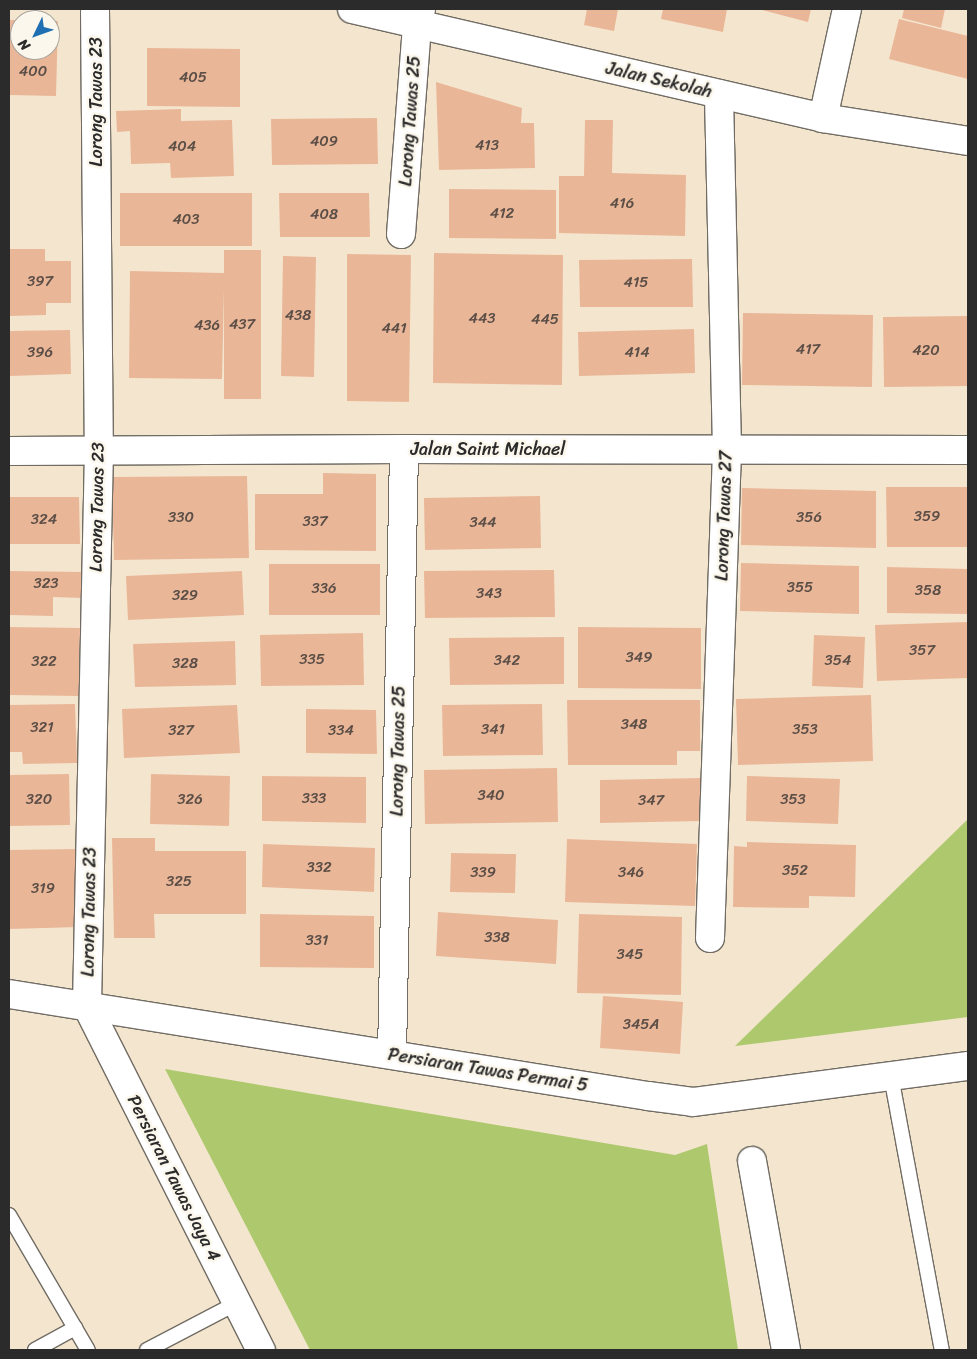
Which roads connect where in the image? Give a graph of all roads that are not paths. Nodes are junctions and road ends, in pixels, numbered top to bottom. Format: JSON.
{"nodes":[{"id":1,"x":95,"y":9,"type":"edge"},
{"id":2,"x":352,"y":9,"type":"edge"},
{"id":3,"x":847,"y":9,"type":"edge"},
{"id":4,"x":419,"y":16,"type":"edge"},
{"id":5,"x":719,"y":94,"type":"junction"},
{"id":6,"x":823,"y":118,"type":"junction"},
{"id":7,"x":968,"y":141,"type":"edge"},
{"id":8,"x":401,"y":234,"type":"dead end"},
{"id":9,"x":404,"y":449,"type":"junction"},
{"id":10,"x":727,"y":449,"type":"junction"},
{"id":11,"x":99,"y":450,"type":"junction"},
{"id":12,"x":968,"y":450,"type":"edge"},
{"id":13,"x":9,"y":451,"type":"edge"},
{"id":14,"x":710,"y":938,"type":"dead end"},
{"id":15,"x":9,"y":994,"type":"edge"},
{"id":16,"x":87,"y":1006,"type":"junction"},
{"id":17,"x":392,"y":1054,"type":"junction"},
{"id":18,"x":968,"y":1066,"type":"edge"},
{"id":19,"x":891,"y":1076,"type":"junction"},
{"id":20,"x":752,"y":1160,"type":"dead end"},
{"id":21,"x":9,"y":1214,"type":"edge"},
{"id":22,"x":237,"y":1303,"type":"junction"},
{"id":23,"x":75,"y":1328,"type":"junction"},
{"id":24,"x":35,"y":1350,"type":"edge"},
{"id":25,"x":88,"y":1350,"type":"edge"},
{"id":26,"x":147,"y":1350,"type":"edge"},
{"id":27,"x":261,"y":1350,"type":"edge"},
{"id":28,"x":786,"y":1350,"type":"edge"},
{"id":29,"x":942,"y":1350,"type":"edge"}],
"edges":[{"from":1,"to":11,"type":"street","name":"Lorong Tawas 23"},
{"from":2,"to":4,"type":"street","name":"Jalan Sekolah"},
{"from":3,"to":6,"type":"street"},
{"from":4,"to":5,"type":"street","name":"Jalan Sekolah"},
{"from":4,"to":8,"type":"street","name":"Lorong Tawas 25"},
{"from":5,"to":6,"type":"street","name":"Jalan Sekolah"},
{"from":5,"to":10,"type":"street","name":"Lorong Tawas 27"},
{"from":6,"to":7,"type":"street","name":"Jalan Sekolah"},
{"from":9,"to":10,"type":"street","name":"Jalan Saint Michael"},
{"from":9,"to":11,"type":"street","name":"Jalan Saint Michael"},
{"from":9,"to":17,"type":"street","name":"Lorong Tawas 25"},
{"from":10,"to":12,"type":"street","name":"Jalan Saint Michael"},
{"from":10,"to":14,"type":"street","name":"Lorong Tawas 27"},
{"from":11,"to":13,"type":"street","name":"Jalan Saint Michael"},
{"from":11,"to":16,"type":"street","name":"Lorong Tawas 23"},
{"from":15,"to":16,"type":"street","name":"Persiaran Tawas Permai 5"},
{"from":16,"to":17,"type":"street","name":"Persiaran Tawas Permai 5"},
{"from":16,"to":22,"type":"street","name":"Persiaran Tawas Jaya 4"},
{"from":17,"to":19,"type":"street","name":"Persiaran Tawas Permai 5"},
{"from":18,"to":19,"type":"street","name":"Persiaran Tawas Permai 5"},
{"from":19,"to":29,"type":"lane"},
{"from":20,"to":28,"type":"street"},
{"from":21,"to":23,"type":"lane"},
{"from":22,"to":26,"type":"lane"},
{"from":22,"to":27,"type":"street","name":"Persiaran Tawas Jaya 4"},
{"from":23,"to":24,"type":"lane"},
{"from":23,"to":25,"type":"lane"}]}
